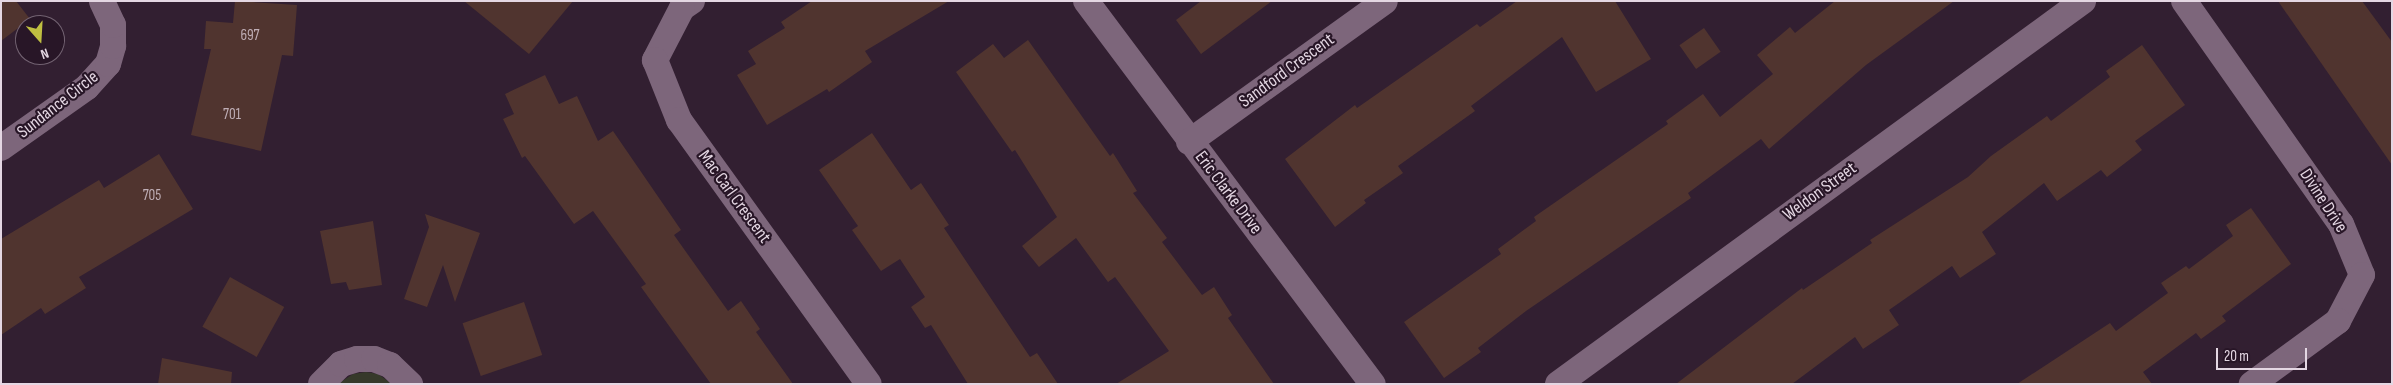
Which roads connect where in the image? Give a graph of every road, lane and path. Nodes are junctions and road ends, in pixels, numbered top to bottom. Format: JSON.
{"nodes":[{"id":1,"x":102,"y":1,"type":"edge"},
{"id":2,"x":692,"y":1,"type":"edge"},
{"id":3,"x":1086,"y":1,"type":"edge"},
{"id":4,"x":1385,"y":1,"type":"edge"},
{"id":5,"x":2083,"y":1,"type":"edge"},
{"id":6,"x":2184,"y":1,"type":"edge"},
{"id":7,"x":1189,"y":142,"type":"junction"},
{"id":8,"x":1,"y":148,"type":"edge"},
{"id":9,"x":320,"y":384,"type":"edge"},
{"id":10,"x":410,"y":384,"type":"edge"},
{"id":11,"x":869,"y":384,"type":"edge"},
{"id":12,"x":1373,"y":384,"type":"edge"},
{"id":13,"x":1558,"y":384,"type":"edge"},
{"id":14,"x":2252,"y":384,"type":"edge"}],
"edges":[{"from":1,"to":8,"type":"street","name":"Sundance Circle"},
{"from":2,"to":11,"type":"street","name":"Mac Carl Crescent"},
{"from":3,"to":7,"type":"street","name":"Eric Clarke Drive"},
{"from":4,"to":7,"type":"street","name":"Sandford Crescent"},
{"from":5,"to":13,"type":"street","name":"Weldon Street"},
{"from":6,"to":14,"type":"street","name":"Divine Drive"},
{"from":7,"to":12,"type":"street","name":"Eric Clarke Drive"},
{"from":9,"to":10,"type":"street"}]}
